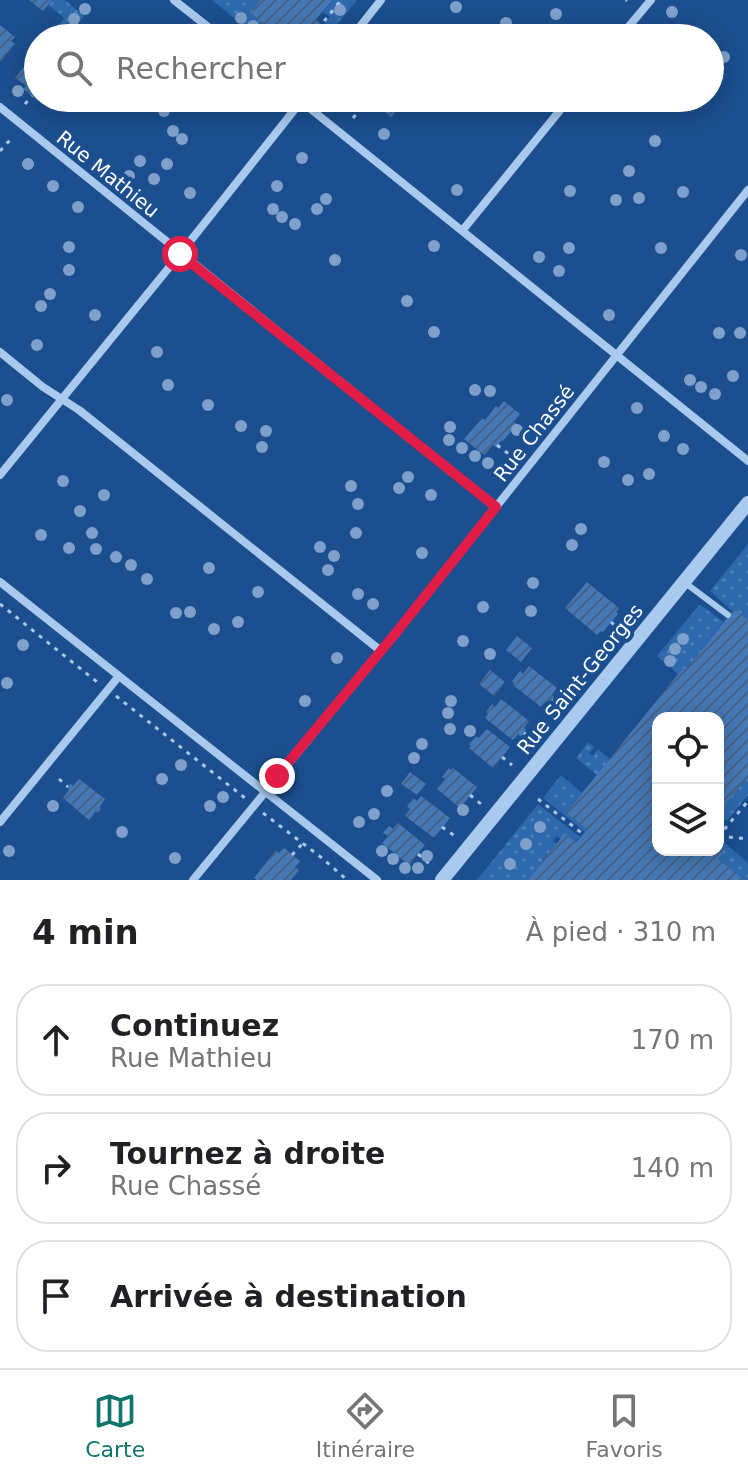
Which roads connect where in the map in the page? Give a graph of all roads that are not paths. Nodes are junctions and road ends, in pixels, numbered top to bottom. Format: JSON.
{"nodes":[{"id":1,"x":174,"y":0,"type":"edge"},
{"id":2,"x":381,"y":0,"type":"edge"},
{"id":3,"x":651,"y":0,"type":"edge"},
{"id":4,"x":204,"y":24,"type":"edge"},
{"id":5,"x":362,"y":24,"type":"edge"},
{"id":6,"x":631,"y":24,"type":"edge"},
{"id":7,"x":0,"y":107,"type":"edge"},
{"id":8,"x":290,"y":112,"type":"edge"},
{"id":9,"x":316,"y":112,"type":"edge"},
{"id":10,"x":559,"y":112,"type":"edge"},
{"id":11,"x":748,"y":190,"type":"edge"},
{"id":12,"x":462,"y":231,"type":"junction"},
{"id":13,"x":180,"y":254,"type":"junction"},
{"id":14,"x":0,"y":352,"type":"edge"},
{"id":15,"x":618,"y":356,"type":"junction"},
{"id":16,"x":61,"y":398,"type":"junction"},
{"id":17,"x":748,"y":461,"type":"edge"},
{"id":18,"x":0,"y":475,"type":"edge"},
{"id":19,"x":748,"y":503,"type":"edge"},
{"id":20,"x":496,"y":507,"type":"junction"},
{"id":21,"x":0,"y":582,"type":"edge"},
{"id":22,"x":684,"y":582,"type":"junction"},
{"id":23,"x":728,"y":615,"type":"dead end"},
{"id":24,"x":381,"y":651,"type":"junction"},
{"id":25,"x":119,"y":676,"type":"junction"},
{"id":26,"x":264,"y":792,"type":"junction"},
{"id":27,"x":0,"y":822,"type":"edge"},
{"id":28,"x":193,"y":880,"type":"edge"},
{"id":29,"x":377,"y":880,"type":"edge"},
{"id":30,"x":442,"y":880,"type":"edge"}],
"edges":[{"from":1,"to":4,"type":"street"},
{"from":2,"to":5,"type":"street"},
{"from":3,"to":6,"type":"street"},
{"from":7,"to":13,"type":"street","name":"Rue Mathieu"},
{"from":8,"to":13,"type":"street"},
{"from":9,"to":12,"type":"street"},
{"from":10,"to":12,"type":"street"},
{"from":11,"to":15,"type":"street","name":"Rue Chassé"},
{"from":12,"to":15,"type":"street"},
{"from":13,"to":16,"type":"street"},
{"from":13,"to":20,"type":"street","name":"Rue Mathieu"},
{"from":14,"to":16,"type":"street"},
{"from":15,"to":17,"type":"street"},
{"from":15,"to":20,"type":"street","name":"Rue Chassé"},
{"from":16,"to":18,"type":"street"},
{"from":16,"to":24,"type":"street"},
{"from":19,"to":22,"type":"street","name":"Rue Saint-Georges"},
{"from":20,"to":24,"type":"street","name":"Rue Chassé"},
{"from":21,"to":25,"type":"street"},
{"from":22,"to":23,"type":"lane"},
{"from":22,"to":30,"type":"street","name":"Rue Saint-Georges"},
{"from":24,"to":26,"type":"street","name":"Rue Chassé"},
{"from":25,"to":26,"type":"street"},
{"from":25,"to":27,"type":"street"},
{"from":26,"to":28,"type":"street","name":"Rue Chassé"},
{"from":26,"to":29,"type":"street"}]}
